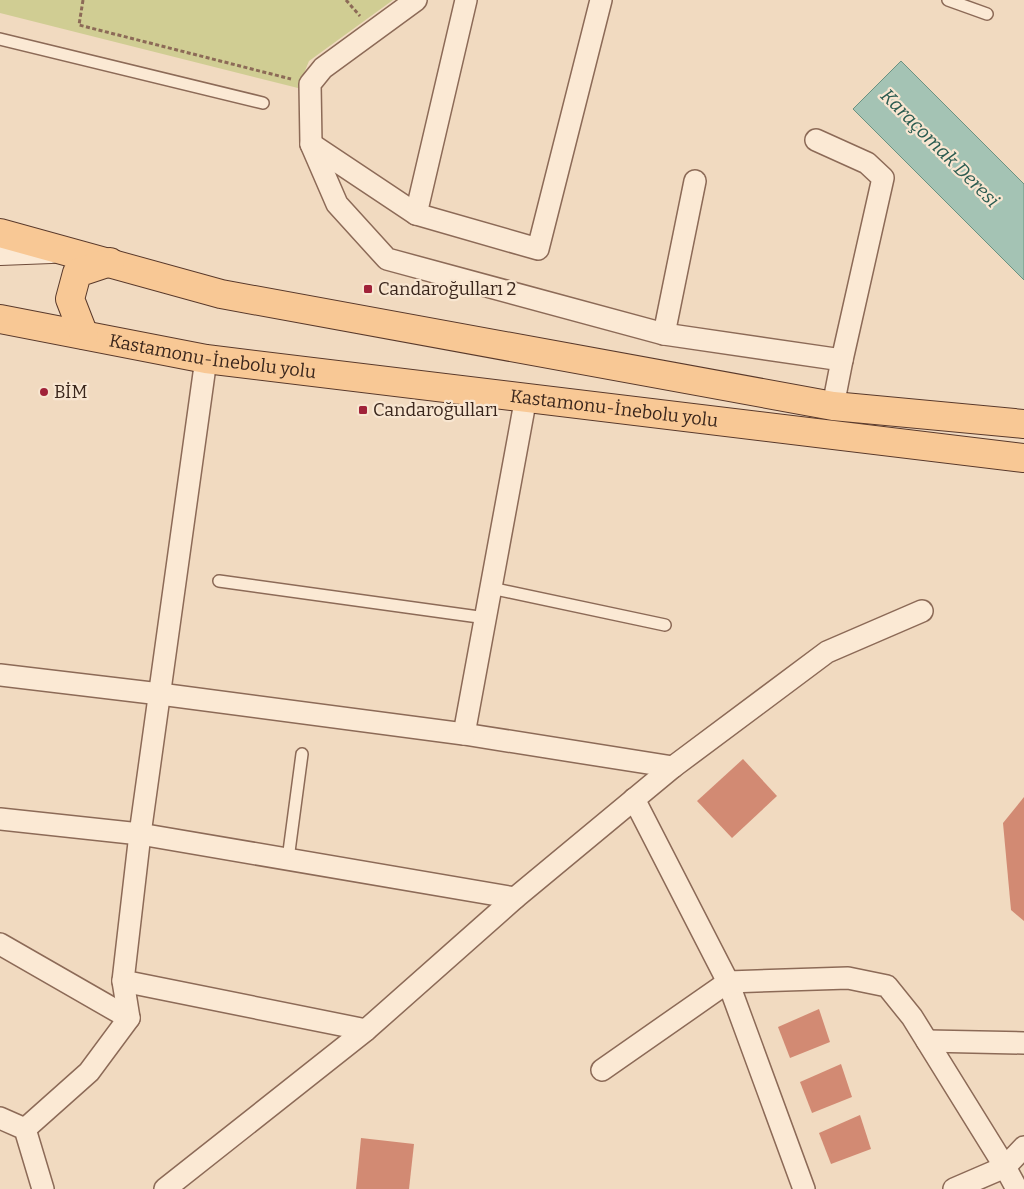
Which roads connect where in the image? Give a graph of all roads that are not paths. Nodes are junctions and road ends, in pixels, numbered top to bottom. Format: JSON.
{"nodes":[{"id":1,"x":416,"y":0,"type":"edge"},
{"id":2,"x":466,"y":0,"type":"edge"},
{"id":3,"x":601,"y":0,"type":"edge"},
{"id":4,"x":948,"y":0,"type":"edge"},
{"id":5,"x":987,"y":14,"type":"dead end"},
{"id":6,"x":0,"y":39,"type":"edge"},
{"id":7,"x":263,"y":104,"type":"dead end"},
{"id":8,"x":816,"y":140,"type":"dead end"},
{"id":9,"x":311,"y":144,"type":"junction"},
{"id":10,"x":695,"y":181,"type":"dead end"},
{"id":11,"x":416,"y":214,"type":"junction"},
{"id":12,"x":0,"y":233,"type":"edge"},
{"id":13,"x":62,"y":249,"type":"junction"},
{"id":14,"x":0,"y":251,"type":"edge"},
{"id":15,"x":110,"y":262,"type":"junction"},
{"id":16,"x":3,"y":320,"type":"edge"},
{"id":17,"x":84,"y":334,"type":"junction"},
{"id":18,"x":664,"y":334,"type":"junction"},
{"id":19,"x":206,"y":359,"type":"junction"},
{"id":20,"x":842,"y":360,"type":"junction"},
{"id":21,"x":526,"y":398,"type":"junction"},
{"id":22,"x":833,"y":406,"type":"junction"},
{"id":23,"x":1024,"y":424,"type":"edge"},
{"id":24,"x":1024,"y":458,"type":"edge"},
{"id":25,"x":219,"y":581,"type":"dead end"},
{"id":26,"x":491,"y":588,"type":"junction"},
{"id":27,"x":922,"y":611,"type":"dead end"},
{"id":28,"x":486,"y":618,"type":"junction"},
{"id":29,"x":665,"y":625,"type":"dead end"},
{"id":30,"x":0,"y":675,"type":"edge"},
{"id":31,"x":160,"y":694,"type":"junction"},
{"id":32,"x":464,"y":734,"type":"junction"},
{"id":33,"x":302,"y":754,"type":"dead end"},
{"id":34,"x":673,"y":767,"type":"junction"},
{"id":35,"x":634,"y":799,"type":"junction"},
{"id":36,"x":0,"y":819,"type":"edge"},
{"id":37,"x":140,"y":834,"type":"junction"},
{"id":38,"x":288,"y":859,"type":"junction"},
{"id":39,"x":515,"y":898,"type":"junction"},
{"id":40,"x":0,"y":944,"type":"edge"},
{"id":41,"x":123,"y":981,"type":"junction"},
{"id":42,"x":728,"y":982,"type":"junction"},
{"id":43,"x":129,"y":1018,"type":"junction"},
{"id":44,"x":366,"y":1030,"type":"junction"},
{"id":45,"x":927,"y":1041,"type":"junction"},
{"id":46,"x":1024,"y":1044,"type":"edge"},
{"id":47,"x":602,"y":1070,"type":"dead end"},
{"id":48,"x":0,"y":1118,"type":"edge"},
{"id":49,"x":25,"y":1129,"type":"junction"},
{"id":50,"x":1024,"y":1147,"type":"edge"},
{"id":51,"x":1005,"y":1167,"type":"junction"},
{"id":52,"x":43,"y":1189,"type":"edge"},
{"id":53,"x":164,"y":1189,"type":"edge"},
{"id":54,"x":804,"y":1189,"type":"edge"},
{"id":55,"x":954,"y":1189,"type":"edge"},
{"id":56,"x":1017,"y":1189,"type":"edge"}],
"edges":[{"from":1,"to":9,"type":"street"},
{"from":2,"to":11,"type":"street"},
{"from":3,"to":11,"type":"street"},
{"from":4,"to":5,"type":"lane"},
{"from":6,"to":7,"type":"lane"},
{"from":8,"to":20,"type":"street"},
{"from":9,"to":11,"type":"street"},
{"from":9,"to":18,"type":"street"},
{"from":10,"to":18,"type":"street"},
{"from":12,"to":13,"type":"main road"},
{"from":13,"to":14,"type":"main road"},
{"from":13,"to":15,"type":"main road"},
{"from":15,"to":17,"type":"main road"},
{"from":15,"to":22,"type":"main road"},
{"from":16,"to":17,"type":"main road","name":"Kastamonu-İnebolu yolu"},
{"from":17,"to":19,"type":"main road","name":"Kastamonu-İnebolu yolu"},
{"from":18,"to":20,"type":"street"},
{"from":19,"to":21,"type":"main road","name":"Kastamonu-İnebolu yolu"},
{"from":19,"to":31,"type":"street"},
{"from":20,"to":22,"type":"street"},
{"from":21,"to":24,"type":"main road","name":"Kastamonu-İnebolu yolu"},
{"from":21,"to":26,"type":"street"},
{"from":22,"to":23,"type":"main road"},
{"from":25,"to":28,"type":"lane"},
{"from":26,"to":28,"type":"street"},
{"from":26,"to":29,"type":"lane"},
{"from":27,"to":34,"type":"street"},
{"from":28,"to":32,"type":"street"},
{"from":30,"to":31,"type":"street"},
{"from":31,"to":32,"type":"street"},
{"from":31,"to":37,"type":"street"},
{"from":32,"to":34,"type":"street"},
{"from":33,"to":38,"type":"lane"},
{"from":34,"to":35,"type":"street"},
{"from":35,"to":39,"type":"street"},
{"from":35,"to":42,"type":"street"},
{"from":36,"to":37,"type":"street"},
{"from":37,"to":38,"type":"street"},
{"from":37,"to":41,"type":"street"},
{"from":38,"to":39,"type":"street"},
{"from":39,"to":44,"type":"street"},
{"from":40,"to":43,"type":"street"},
{"from":41,"to":43,"type":"street"},
{"from":41,"to":44,"type":"street"},
{"from":42,"to":45,"type":"street"},
{"from":42,"to":47,"type":"street"},
{"from":42,"to":54,"type":"street"},
{"from":43,"to":49,"type":"street"},
{"from":44,"to":53,"type":"street"},
{"from":45,"to":46,"type":"street"},
{"from":45,"to":51,"type":"street"},
{"from":48,"to":49,"type":"street"},
{"from":49,"to":52,"type":"street"},
{"from":50,"to":51,"type":"street"},
{"from":51,"to":55,"type":"street"},
{"from":51,"to":56,"type":"street"}]}
